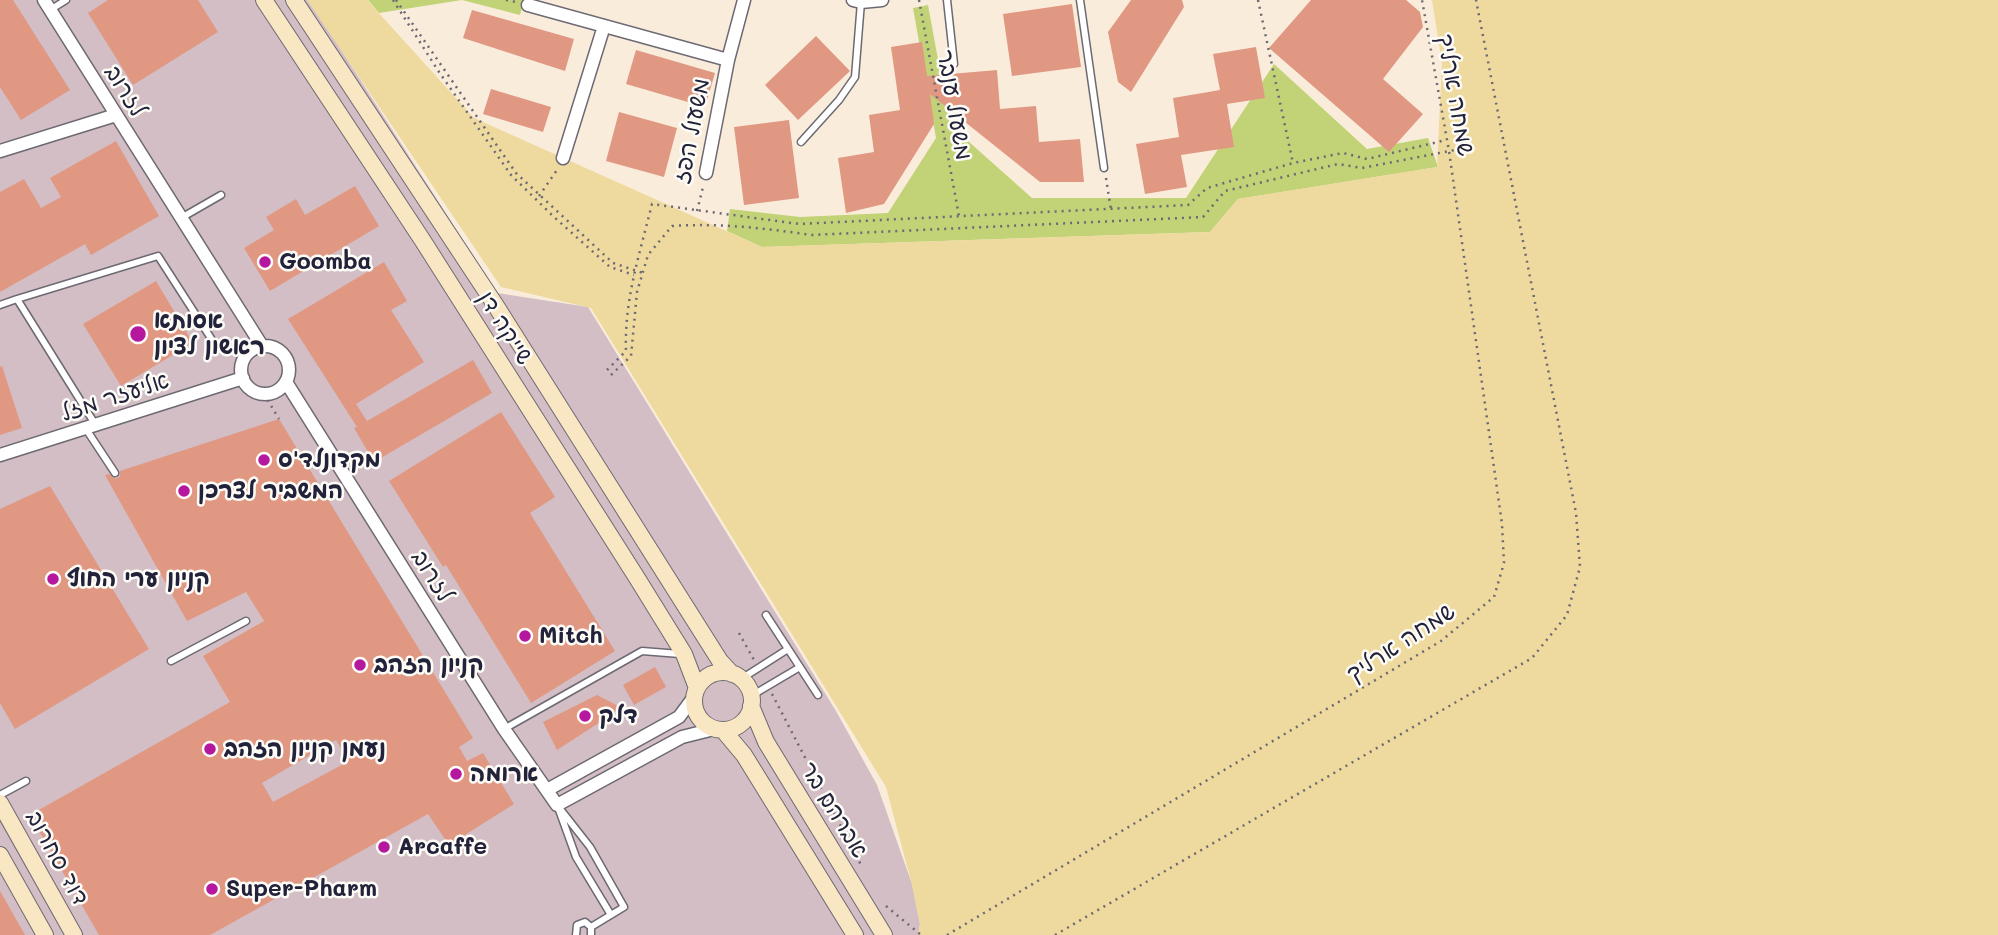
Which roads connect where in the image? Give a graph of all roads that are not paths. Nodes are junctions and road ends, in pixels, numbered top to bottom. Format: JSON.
{"nodes":[{"id":1,"x":66,"y":0,"type":"edge"},
{"id":2,"x":264,"y":0,"type":"edge"},
{"id":3,"x":294,"y":0,"type":"edge"},
{"id":4,"x":744,"y":0,"type":"edge"},
{"id":5,"x":882,"y":0,"type":"edge"},
{"id":6,"x":947,"y":0,"type":"edge"},
{"id":7,"x":1080,"y":0,"type":"edge"},
{"id":8,"x":857,"y":1,"type":"edge"},
{"id":9,"x":47,"y":5,"type":"edge"},
{"id":10,"x":528,"y":5,"type":"dead end"},
{"id":11,"x":604,"y":26,"type":"junction"},
{"id":12,"x":728,"y":60,"type":"junction"},
{"id":13,"x":954,"y":64,"type":"dead end"},
{"id":14,"x":116,"y":115,"type":"junction"},
{"id":15,"x":801,"y":142,"type":"dead end"},
{"id":16,"x":0,"y":151,"type":"edge"},
{"id":17,"x":563,"y":158,"type":"road end"},
{"id":18,"x":1104,"y":168,"type":"road end"},
{"id":19,"x":706,"y":173,"type":"road end"},
{"id":20,"x":221,"y":195,"type":"dead end"},
{"id":21,"x":181,"y":218,"type":"junction"},
{"id":22,"x":18,"y":299,"type":"junction"},
{"id":23,"x":0,"y":305,"type":"edge"},
{"id":24,"x":214,"y":343,"type":"dead end"},
{"id":25,"x":262,"y":346,"type":"junction"},
{"id":26,"x":243,"y":378,"type":"junction"},
{"id":27,"x":286,"y":382,"type":"junction"},
{"id":28,"x":91,"y":427,"type":"junction"},
{"id":29,"x":0,"y":455,"type":"edge"},
{"id":30,"x":115,"y":472,"type":"dead end"},
{"id":31,"x":766,"y":615,"type":"dead end"},
{"id":32,"x":246,"y":621,"type":"dead end"},
{"id":33,"x":788,"y":649,"type":"junction"},
{"id":34,"x":684,"y":654,"type":"junction"},
{"id":35,"x":171,"y":661,"type":"dead end"},
{"id":36,"x":800,"y":667,"type":"junction"},
{"id":37,"x":736,"y":677,"type":"junction"},
{"id":38,"x":696,"y":692,"type":"junction"},
{"id":39,"x":818,"y":695,"type":"dead end"},
{"id":40,"x":751,"y":701,"type":"junction"},
{"id":41,"x":504,"y":729,"type":"junction"},
{"id":42,"x":719,"y":729,"type":"junction"},
{"id":43,"x":26,"y":781,"type":"dead end"},
{"id":44,"x":547,"y":790,"type":"junction"},
{"id":45,"x":0,"y":794,"type":"edge"},
{"id":46,"x":0,"y":803,"type":"edge"},
{"id":47,"x":557,"y":805,"type":"junction"},
{"id":48,"x":0,"y":855,"type":"edge"},
{"id":49,"x":611,"y":915,"type":"junction"},
{"id":50,"x":591,"y":931,"type":"edge"},
{"id":51,"x":45,"y":935,"type":"edge"},
{"id":52,"x":74,"y":935,"type":"edge"},
{"id":53,"x":576,"y":935,"type":"edge"},
{"id":54,"x":855,"y":935,"type":"edge"},
{"id":55,"x":884,"y":935,"type":"edge"}],
"edges":[{"from":1,"to":9,"type":"lane"},
{"from":2,"to":34,"type":"street","name":"שייקה דן"},
{"from":3,"to":37,"type":"street","name":"שייקה דן"},
{"from":4,"to":12,"type":"street","name":"משעול הפז"},
{"from":5,"to":8,"type":"street"},
{"from":6,"to":13,"type":"lane"},
{"from":7,"to":18,"type":"lane"},
{"from":8,"to":15,"type":"lane"},
{"from":9,"to":14,"type":"street","name":"לזרוב"},
{"from":10,"to":11,"type":"street","name":"משעול הפז"},
{"from":11,"to":12,"type":"street","name":"משעול הפז"},
{"from":11,"to":17,"type":"street"},
{"from":12,"to":19,"type":"street","name":"משעול הפז"},
{"from":14,"to":16,"type":"street"},
{"from":14,"to":21,"type":"street","name":"לזרוב"},
{"from":20,"to":21,"type":"lane"},
{"from":21,"to":25,"type":"street","name":"לזרוב"},
{"from":22,"to":23,"type":"lane"},
{"from":22,"to":24,"type":"lane"},
{"from":22,"to":28,"type":"lane"},
{"from":25,"to":26,"type":"street"},
{"from":25,"to":27,"type":"street"},
{"from":26,"to":27,"type":"street"},
{"from":26,"to":28,"type":"street","name":"אליעזר מזל"},
{"from":27,"to":41,"type":"street","name":"לזרוב"},
{"from":28,"to":29,"type":"street","name":"אליעזר מזל"},
{"from":28,"to":30,"type":"lane"},
{"from":31,"to":33,"type":"lane"},
{"from":32,"to":35,"type":"lane"},
{"from":33,"to":36,"type":"lane"},
{"from":33,"to":37,"type":"lane"},
{"from":34,"to":38,"type":"street","name":"שייקה דן"},
{"from":34,"to":41,"type":"lane"},
{"from":36,"to":39,"type":"lane"},
{"from":36,"to":40,"type":"lane"},
{"from":37,"to":38,"type":"street"},
{"from":37,"to":40,"type":"street"},
{"from":38,"to":42,"type":"street"},
{"from":38,"to":44,"type":"street"},
{"from":40,"to":42,"type":"street"},
{"from":40,"to":55,"type":"street","name":"אברהם בר"},
{"from":41,"to":44,"type":"street","name":"לזרוב"},
{"from":42,"to":47,"type":"street"},
{"from":42,"to":54,"type":"street","name":"אברהם בר"},
{"from":43,"to":45,"type":"lane"},
{"from":44,"to":47,"type":"street","name":"לזרוב"},
{"from":46,"to":52,"type":"street","name":"דוד סחרוב"},
{"from":47,"to":49,"type":"lane"},
{"from":47,"to":49,"type":"lane"},
{"from":48,"to":51,"type":"street"},
{"from":49,"to":50,"type":"lane"},
{"from":50,"to":53,"type":"lane"}]}
